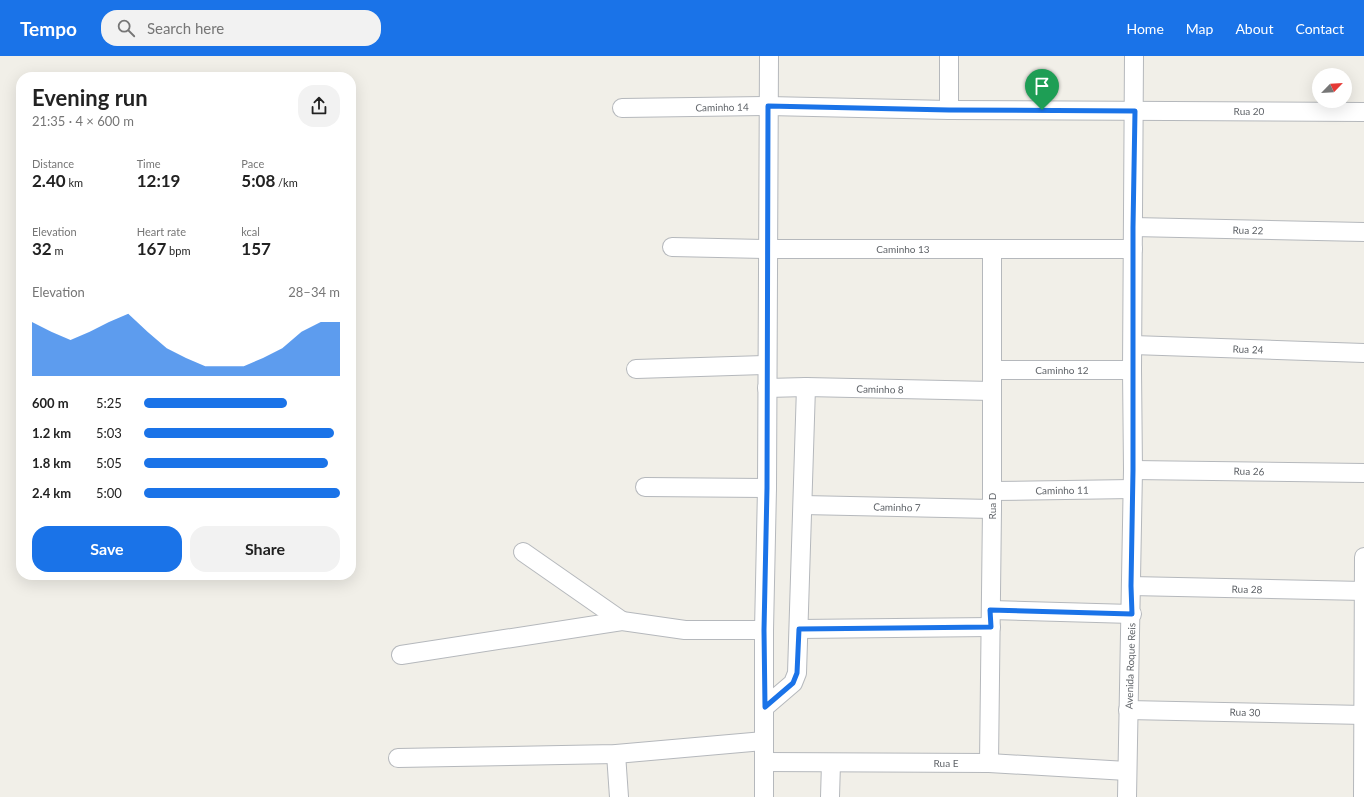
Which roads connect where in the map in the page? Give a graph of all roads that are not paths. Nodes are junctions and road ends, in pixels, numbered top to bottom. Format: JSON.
{"nodes":[{"id":1,"x":769,"y":56,"type":"edge"},
{"id":2,"x":949,"y":56,"type":"edge"},
{"id":3,"x":1134,"y":56,"type":"edge"},
{"id":4,"x":768,"y":106,"type":"junction"},
{"id":5,"x":622,"y":108,"type":"dead end"},
{"id":6,"x":949,"y":110,"type":"junction"},
{"id":7,"x":1135,"y":111,"type":"junction"},
{"id":8,"x":1364,"y":112,"type":"edge"},
{"id":9,"x":1133,"y":227,"type":"junction"},
{"id":10,"x":1364,"y":232,"type":"edge"},
{"id":11,"x":672,"y":247,"type":"dead end"},
{"id":12,"x":992,"y":249,"type":"junction"},
{"id":13,"x":1133,"y":249,"type":"junction"},
{"id":14,"x":768,"y":250,"type":"junction"},
{"id":15,"x":1133,"y":345,"type":"junction"},
{"id":16,"x":1364,"y":353,"type":"edge"},
{"id":17,"x":766,"y":365,"type":"junction"},
{"id":18,"x":636,"y":369,"type":"dead end"},
{"id":19,"x":992,"y":370,"type":"junction"},
{"id":20,"x":1132,"y":370,"type":"junction"},
{"id":21,"x":806,"y":387,"type":"junction"},
{"id":22,"x":767,"y":388,"type":"junction"},
{"id":23,"x":992,"y":391,"type":"junction"},
{"id":24,"x":1133,"y":470,"type":"junction"},
{"id":25,"x":1364,"y":472,"type":"edge"},
{"id":26,"x":645,"y":487,"type":"dead end"},
{"id":27,"x":767,"y":488,"type":"junction"},
{"id":28,"x":1132,"y":489,"type":"junction"},
{"id":29,"x":992,"y":491,"type":"junction"},
{"id":30,"x":803,"y":505,"type":"junction"},
{"id":31,"x":992,"y":509,"type":"junction"},
{"id":32,"x":523,"y":552,"type":"dead end"},
{"id":33,"x":1364,"y":557,"type":"edge"},
{"id":34,"x":1131,"y":586,"type":"junction"},
{"id":35,"x":1364,"y":591,"type":"edge"},
{"id":36,"x":1132,"y":614,"type":"junction"},
{"id":37,"x":991,"y":618,"type":"junction"},
{"id":38,"x":622,"y":621,"type":"junction"},
{"id":39,"x":799,"y":629,"type":"junction"},
{"id":40,"x":764,"y":630,"type":"junction"},
{"id":41,"x":401,"y":655,"type":"dead end"},
{"id":42,"x":765,"y":707,"type":"junction"},
{"id":43,"x":1128,"y":710,"type":"junction"},
{"id":44,"x":1363,"y":714,"type":"edge"},
{"id":45,"x":764,"y":741,"type":"junction"},
{"id":46,"x":616,"y":754,"type":"junction"},
{"id":47,"x":398,"y":758,"type":"dead end"},
{"id":48,"x":764,"y":762,"type":"junction"},
{"id":49,"x":831,"y":763,"type":"junction"},
{"id":50,"x":989,"y":763,"type":"junction"},
{"id":51,"x":1127,"y":771,"type":"junction"},
{"id":52,"x":619,"y":797,"type":"edge"},
{"id":53,"x":764,"y":797,"type":"edge"},
{"id":54,"x":830,"y":797,"type":"edge"},
{"id":55,"x":1127,"y":797,"type":"edge"},
{"id":56,"x":1364,"y":797,"type":"edge"}],
"edges":[{"from":1,"to":4,"type":"street"},
{"from":2,"to":6,"type":"street"},
{"from":3,"to":7,"type":"street","name":"Avenida Roque Reis"},
{"from":4,"to":5,"type":"street","name":"Caminho 14"},
{"from":4,"to":6,"type":"street","name":"Caminho 14"},
{"from":4,"to":14,"type":"street"},
{"from":6,"to":7,"type":"street","name":"Caminho 14"},
{"from":7,"to":8,"type":"street","name":"Rua 20"},
{"from":7,"to":9,"type":"street","name":"Avenida Roque Reis"},
{"from":9,"to":10,"type":"street","name":"Rua 22"},
{"from":9,"to":13,"type":"street","name":"Avenida Roque Reis"},
{"from":11,"to":14,"type":"street","name":"Caminho 13"},
{"from":12,"to":13,"type":"street","name":"Caminho 13"},
{"from":12,"to":14,"type":"street","name":"Caminho 13"},
{"from":12,"to":19,"type":"street","name":"Rua D"},
{"from":13,"to":15,"type":"street","name":"Avenida Roque Reis"},
{"from":14,"to":17,"type":"street"},
{"from":15,"to":16,"type":"street","name":"Rua 24"},
{"from":15,"to":20,"type":"street","name":"Avenida Roque Reis"},
{"from":17,"to":18,"type":"street"},
{"from":17,"to":22,"type":"street"},
{"from":19,"to":20,"type":"street","name":"Caminho 12"},
{"from":19,"to":23,"type":"street","name":"Rua D"},
{"from":20,"to":24,"type":"street","name":"Avenida Roque Reis"},
{"from":21,"to":22,"type":"street","name":"Caminho 8"},
{"from":21,"to":23,"type":"street","name":"Caminho 8"},
{"from":21,"to":30,"type":"street"},
{"from":22,"to":27,"type":"street"},
{"from":23,"to":29,"type":"street","name":"Rua D"},
{"from":24,"to":25,"type":"street","name":"Rua 26"},
{"from":24,"to":28,"type":"street","name":"Avenida Roque Reis"},
{"from":26,"to":27,"type":"street"},
{"from":27,"to":40,"type":"street"},
{"from":28,"to":29,"type":"street","name":"Caminho 11"},
{"from":28,"to":34,"type":"street","name":"Avenida Roque Reis"},
{"from":29,"to":31,"type":"street","name":"Rua D"},
{"from":30,"to":31,"type":"street","name":"Caminho 7"},
{"from":30,"to":39,"type":"street"},
{"from":31,"to":37,"type":"street","name":"Rua D"},
{"from":32,"to":38,"type":"street"},
{"from":33,"to":35,"type":"street"},
{"from":34,"to":35,"type":"street","name":"Rua 28"},
{"from":34,"to":36,"type":"street","name":"Avenida Roque Reis"},
{"from":35,"to":44,"type":"street"},
{"from":36,"to":37,"type":"street"},
{"from":36,"to":43,"type":"street","name":"Avenida Roque Reis"},
{"from":37,"to":39,"type":"street"},
{"from":37,"to":50,"type":"street","name":"Rua D"},
{"from":38,"to":40,"type":"street"},
{"from":38,"to":41,"type":"street"},
{"from":39,"to":42,"type":"street"},
{"from":40,"to":42,"type":"street"},
{"from":42,"to":45,"type":"street"},
{"from":43,"to":44,"type":"street","name":"Rua 30"},
{"from":43,"to":51,"type":"street","name":"Avenida Roque Reis"},
{"from":44,"to":56,"type":"street"},
{"from":45,"to":46,"type":"street"},
{"from":45,"to":48,"type":"street"},
{"from":46,"to":47,"type":"street"},
{"from":46,"to":52,"type":"street"},
{"from":48,"to":49,"type":"street","name":"Rua E"},
{"from":48,"to":53,"type":"street"},
{"from":49,"to":50,"type":"street","name":"Rua E"},
{"from":49,"to":54,"type":"street"},
{"from":50,"to":51,"type":"street","name":"Rua E"},
{"from":51,"to":55,"type":"street","name":"Avenida Roque Reis"}]}
